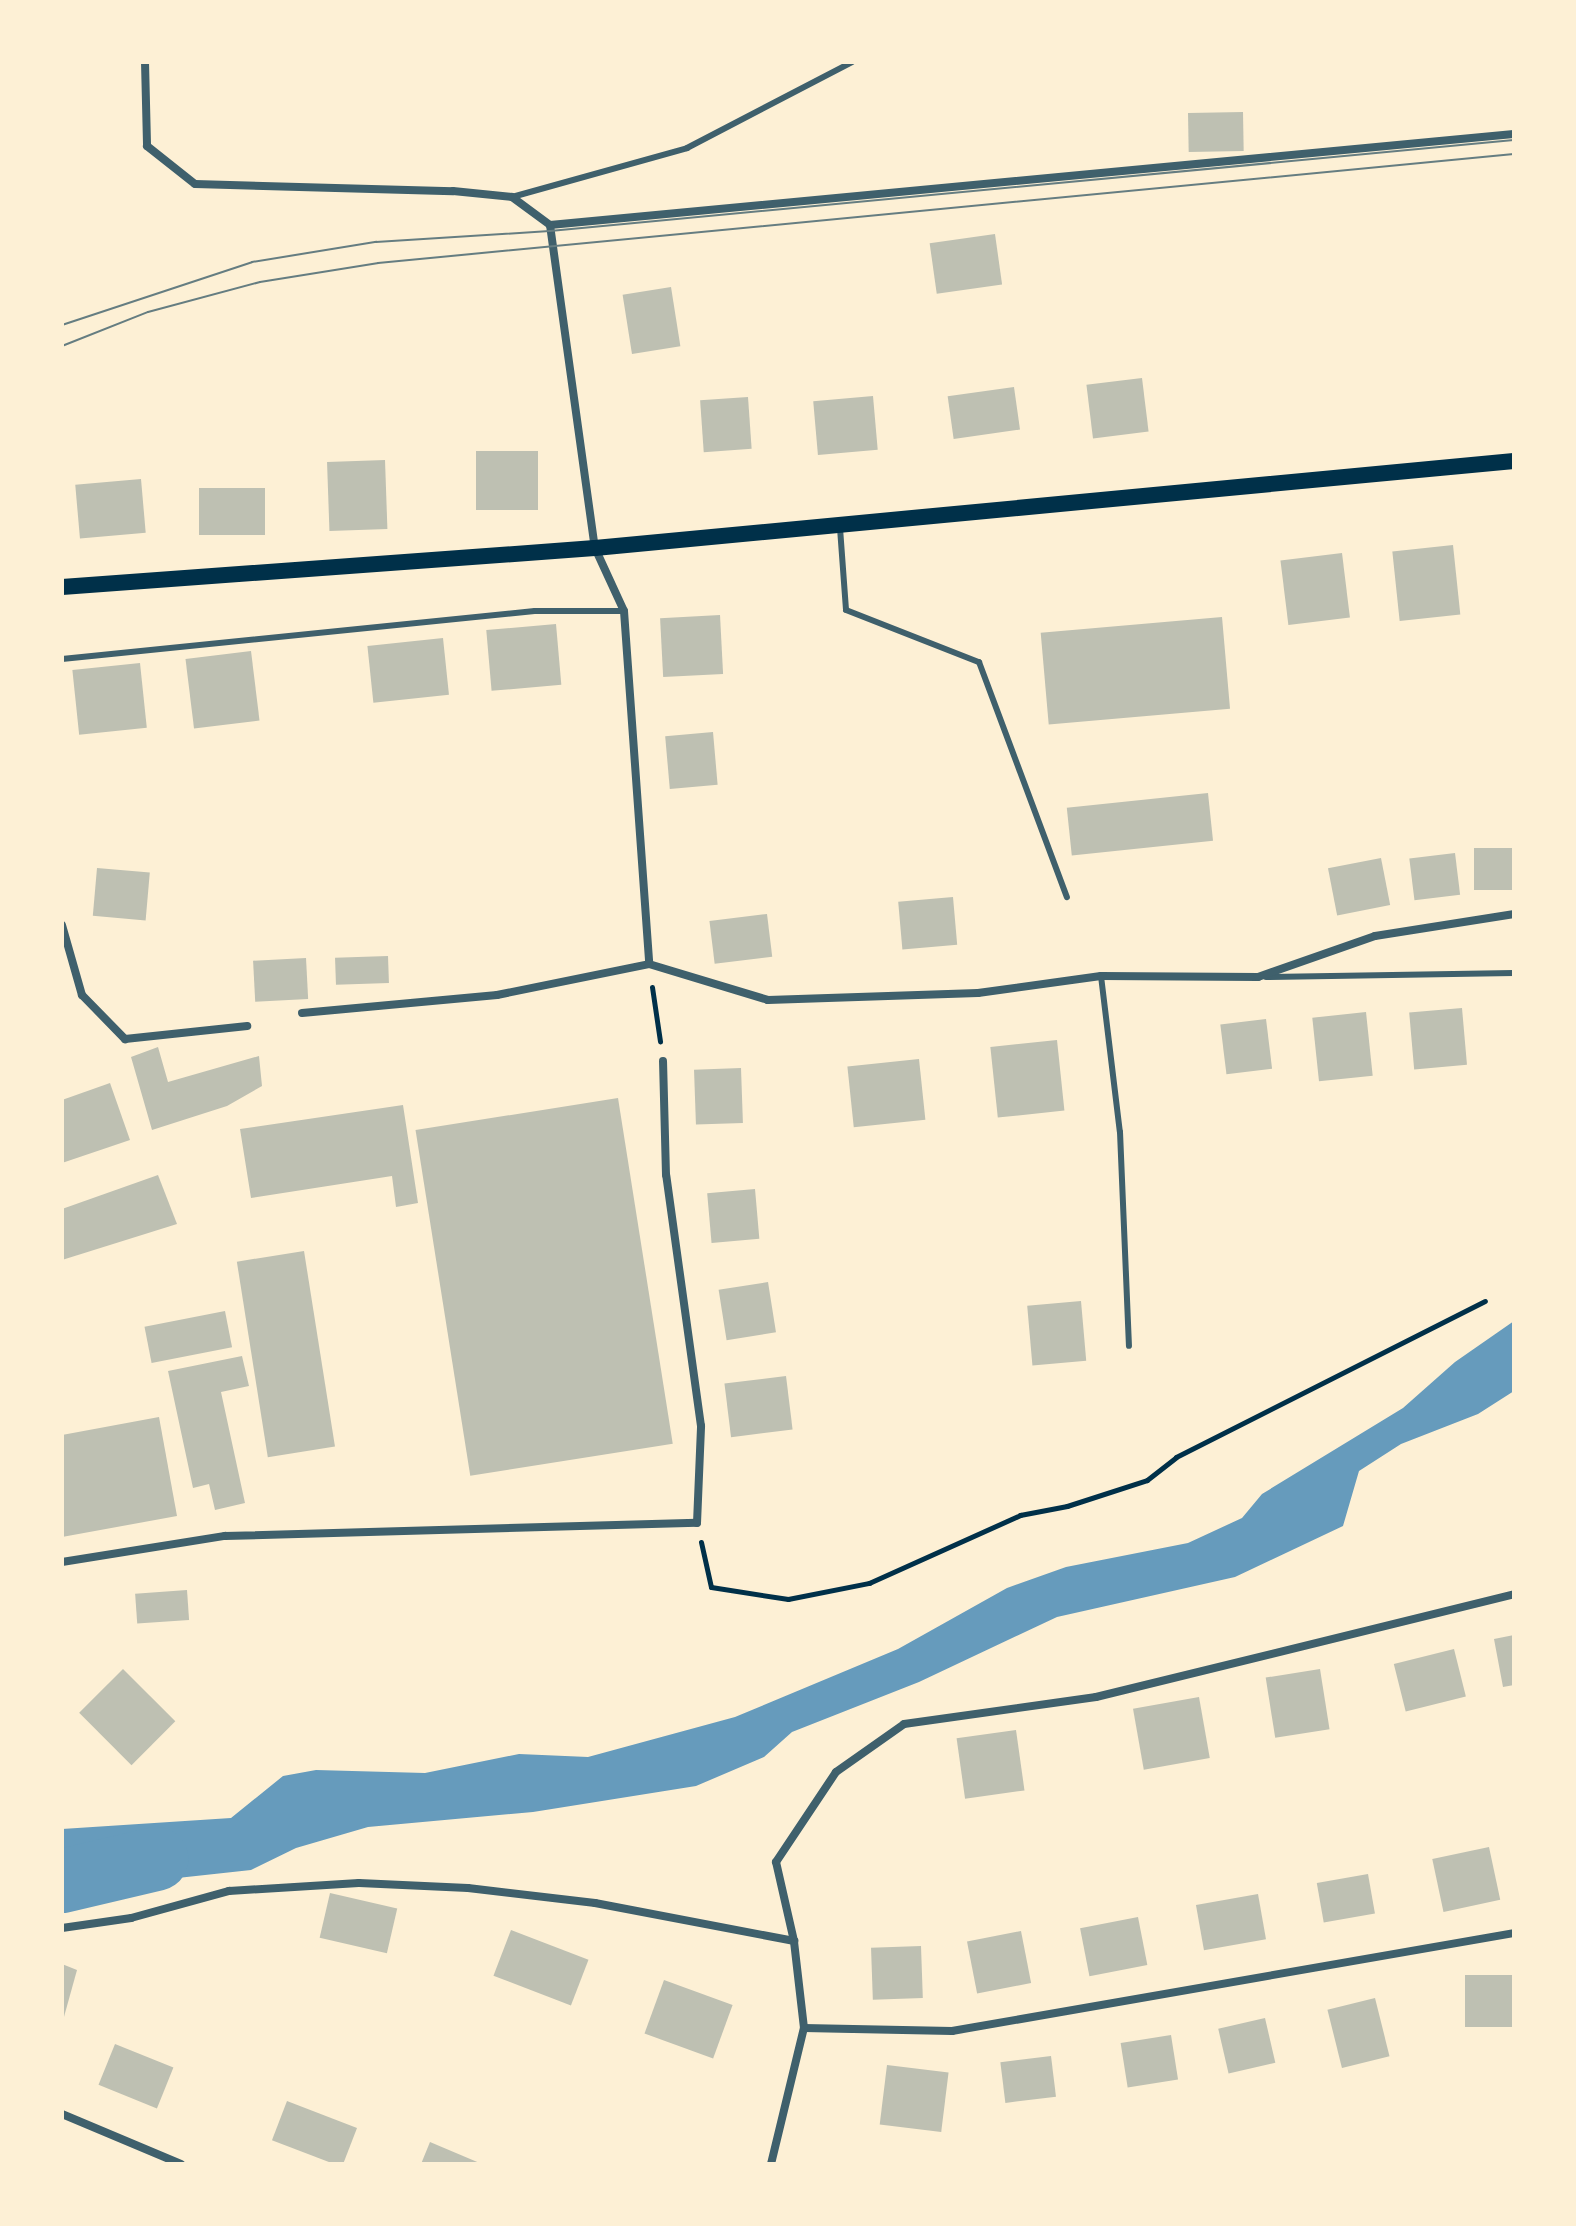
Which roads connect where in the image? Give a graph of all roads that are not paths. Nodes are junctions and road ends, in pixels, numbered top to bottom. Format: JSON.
{"nodes":[{"id":1,"x":145,"y":62,"type":"edge"},
{"id":2,"x":852,"y":62,"type":"edge"},
{"id":3,"x":1514,"y":134,"type":"edge"},
{"id":4,"x":512,"y":197,"type":"junction"},
{"id":5,"x":550,"y":225,"type":"junction"},
{"id":6,"x":1514,"y":461,"type":"edge"},
{"id":7,"x":840,"y":525,"type":"junction"},
{"id":8,"x":595,"y":548,"type":"junction"},
{"id":9,"x":62,"y":587,"type":"edge"},
{"id":10,"x":624,"y":611,"type":"junction"},
{"id":11,"x":62,"y":659,"type":"edge"},
{"id":12,"x":1067,"y":897,"type":"dead end"},
{"id":13,"x":1514,"y":914,"type":"edge"},
{"id":14,"x":62,"y":925,"type":"edge"},
{"id":15,"x":649,"y":964,"type":"junction"},
{"id":16,"x":1514,"y":973,"type":"edge"},
{"id":17,"x":1101,"y":976,"type":"junction"},
{"id":18,"x":1258,"y":977,"type":"junction"},
{"id":19,"x":302,"y":1013,"type":"dead end"},
{"id":20,"x":247,"y":1026,"type":"dead end"},
{"id":21,"x":663,"y":1061,"type":"road end"},
{"id":22,"x":1129,"y":1346,"type":"dead end"},
{"id":23,"x":62,"y":1562,"type":"edge"},
{"id":24,"x":1514,"y":1594,"type":"edge"},
{"id":25,"x":62,"y":1928,"type":"edge"},
{"id":26,"x":1514,"y":1933,"type":"edge"},
{"id":27,"x":794,"y":1941,"type":"junction"},
{"id":28,"x":804,"y":2028,"type":"junction"},
{"id":29,"x":62,"y":2114,"type":"edge"},
{"id":30,"x":773,"y":2162,"type":"edge"},
{"id":31,"x":181,"y":2164,"type":"edge"}],
"edges":[{"from":1,"to":4,"type":"street"},
{"from":2,"to":4,"type":"lane"},
{"from":3,"to":5,"type":"street"},
{"from":4,"to":5,"type":"street"},
{"from":5,"to":8,"type":"street"},
{"from":6,"to":7,"type":"main road"},
{"from":7,"to":8,"type":"main road"},
{"from":7,"to":12,"type":"lane"},
{"from":8,"to":9,"type":"main road"},
{"from":8,"to":10,"type":"street"},
{"from":10,"to":11,"type":"lane"},
{"from":10,"to":15,"type":"street"},
{"from":13,"to":18,"type":"street"},
{"from":14,"to":20,"type":"street"},
{"from":15,"to":17,"type":"street"},
{"from":15,"to":19,"type":"street"},
{"from":16,"to":18,"type":"lane"},
{"from":17,"to":18,"type":"street"},
{"from":17,"to":22,"type":"lane"},
{"from":21,"to":23,"type":"street"},
{"from":24,"to":27,"type":"street"},
{"from":25,"to":27,"type":"street"},
{"from":26,"to":28,"type":"street"},
{"from":27,"to":28,"type":"street"},
{"from":28,"to":30,"type":"street"},
{"from":29,"to":31,"type":"street"}]}
